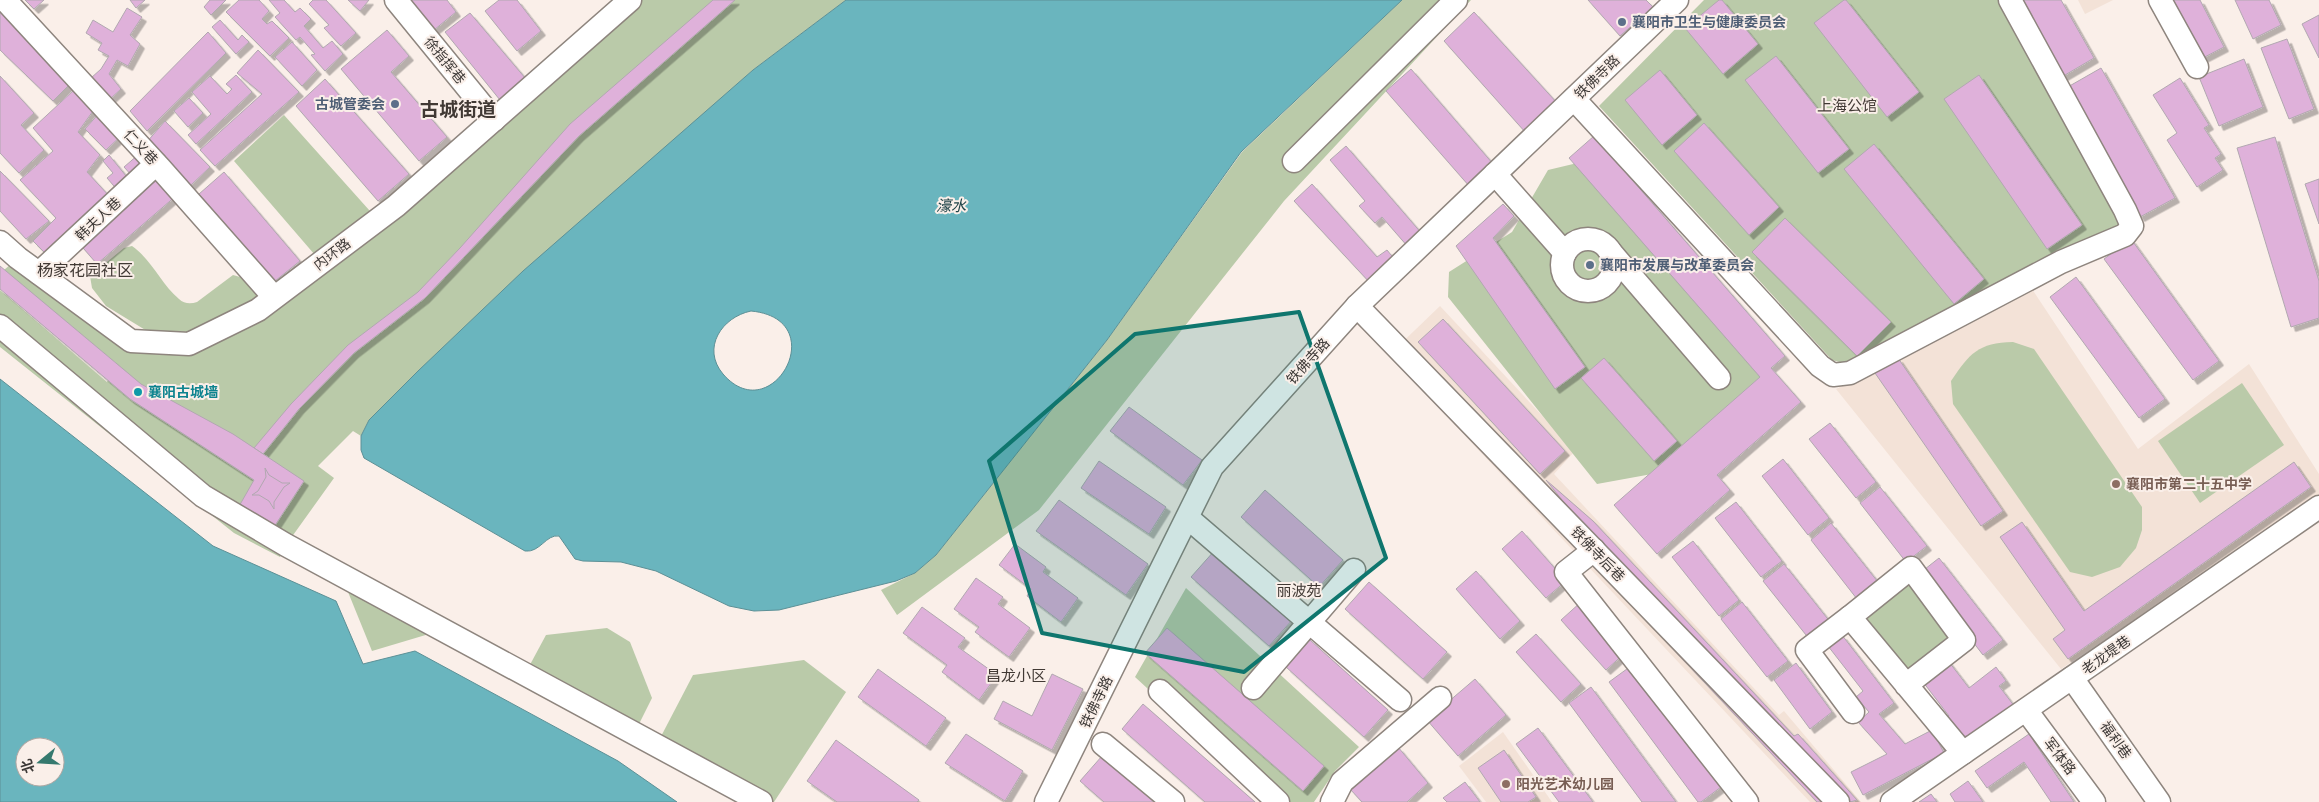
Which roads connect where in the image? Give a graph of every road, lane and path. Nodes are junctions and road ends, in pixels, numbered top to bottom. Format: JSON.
{"nodes":[{"id":1,"x":5,"y":0,"type":"edge"},
{"id":2,"x":396,"y":0,"type":"edge"},
{"id":3,"x":630,"y":0,"type":"edge"},
{"id":4,"x":1456,"y":0,"type":"edge"},
{"id":5,"x":1677,"y":0,"type":"edge"},
{"id":6,"x":2010,"y":0,"type":"edge"},
{"id":7,"x":2160,"y":0,"type":"edge"},
{"id":8,"x":2197,"y":67,"type":"dead end"},
{"id":9,"x":1574,"y":99,"type":"junction"},
{"id":10,"x":494,"y":120,"type":"junction"},
{"id":11,"x":1294,"y":161,"type":"dead end"},
{"id":12,"x":156,"y":164,"type":"junction"},
{"id":13,"x":1495,"y":174,"type":"junction"},
{"id":14,"x":0,"y":242,"type":"edge"},
{"id":15,"x":1608,"y":249,"type":"junction"},
{"id":16,"x":1565,"y":254,"type":"junction"},
{"id":17,"x":39,"y":274,"type":"junction"},
{"id":18,"x":274,"y":297,"type":"junction"},
{"id":19,"x":1357,"y":306,"type":"junction"},
{"id":20,"x":0,"y":326,"type":"edge"},
{"id":21,"x":1719,"y":378,"type":"dead end"},
{"id":22,"x":2319,"y":507,"type":"edge"},
{"id":23,"x":1188,"y":518,"type":"junction"},
{"id":24,"x":1594,"y":550,"type":"junction"},
{"id":25,"x":1354,"y":570,"type":"dead end"},
{"id":26,"x":1850,"y":617,"type":"junction"},
{"id":27,"x":1309,"y":622,"type":"junction"},
{"id":28,"x":2072,"y":678,"type":"junction"},
{"id":29,"x":1906,"y":684,"type":"junction"},
{"id":30,"x":1253,"y":688,"type":"dead end"},
{"id":31,"x":1160,"y":691,"type":"dead end"},
{"id":32,"x":1440,"y":698,"type":"dead end"},
{"id":33,"x":1400,"y":700,"type":"dead end"},
{"id":34,"x":2026,"y":710,"type":"junction"},
{"id":35,"x":1853,"y":712,"type":"dead end"},
{"id":36,"x":1103,"y":744,"type":"dead end"},
{"id":37,"x":1964,"y":753,"type":"junction"},
{"id":38,"x":1056,"y":798,"type":"edge"},
{"id":39,"x":1737,"y":799,"type":"edge"},
{"id":40,"x":761,"y":802,"type":"edge"},
{"id":41,"x":1173,"y":802,"type":"edge"},
{"id":42,"x":1278,"y":802,"type":"edge"},
{"id":43,"x":1332,"y":802,"type":"edge"},
{"id":44,"x":1838,"y":802,"type":"edge"},
{"id":45,"x":1892,"y":802,"type":"edge"},
{"id":46,"x":2094,"y":802,"type":"edge"},
{"id":47,"x":2159,"y":802,"type":"edge"}],
"edges":[{"from":1,"to":12,"type":"street","name":"仁义巷"},
{"from":2,"to":10,"type":"street","name":"徐指挥巷"},
{"from":3,"to":10,"type":"street","name":"内环路"},
{"from":4,"to":11,"type":"street"},
{"from":5,"to":9,"type":"street","name":"铁佛寺路"},
{"from":6,"to":9,"type":"street"},
{"from":7,"to":8,"type":"street"},
{"from":9,"to":13,"type":"street","name":"铁佛寺路"},
{"from":10,"to":18,"type":"street","name":"内环路"},
{"from":12,"to":17,"type":"street","name":"韩夫人巷"},
{"from":12,"to":18,"type":"street","name":"仁义巷"},
{"from":13,"to":16,"type":"street"},
{"from":13,"to":19,"type":"street","name":"铁佛寺路"},
{"from":14,"to":17,"type":"street","name":"内环路"},
{"from":15,"to":16,"type":"street"},
{"from":15,"to":16,"type":"street"},
{"from":15,"to":21,"type":"street"},
{"from":17,"to":18,"type":"street","name":"内环路"},
{"from":19,"to":23,"type":"street","name":"铁佛寺路"},
{"from":19,"to":24,"type":"street","name":"铁佛寺后巷"},
{"from":20,"to":40,"type":"street"},
{"from":22,"to":28,"type":"street","name":"老龙堤巷"},
{"from":23,"to":27,"type":"street"},
{"from":23,"to":38,"type":"street","name":"铁佛寺路"},
{"from":24,"to":39,"type":"street"},
{"from":24,"to":44,"type":"street","name":"铁佛寺后巷"},
{"from":25,"to":27,"type":"street"},
{"from":26,"to":29,"type":"street"},
{"from":26,"to":29,"type":"street"},
{"from":26,"to":35,"type":"street"},
{"from":27,"to":30,"type":"street"},
{"from":27,"to":33,"type":"street"},
{"from":28,"to":34,"type":"street","name":"老龙堤巷"},
{"from":28,"to":47,"type":"street","name":"福利巷"},
{"from":29,"to":37,"type":"street"},
{"from":31,"to":42,"type":"street"},
{"from":32,"to":43,"type":"street"},
{"from":34,"to":37,"type":"street","name":"老龙堤巷"},
{"from":34,"to":46,"type":"street","name":"军体路"},
{"from":36,"to":41,"type":"street"},
{"from":37,"to":45,"type":"street","name":"老龙堤巷"}]}
